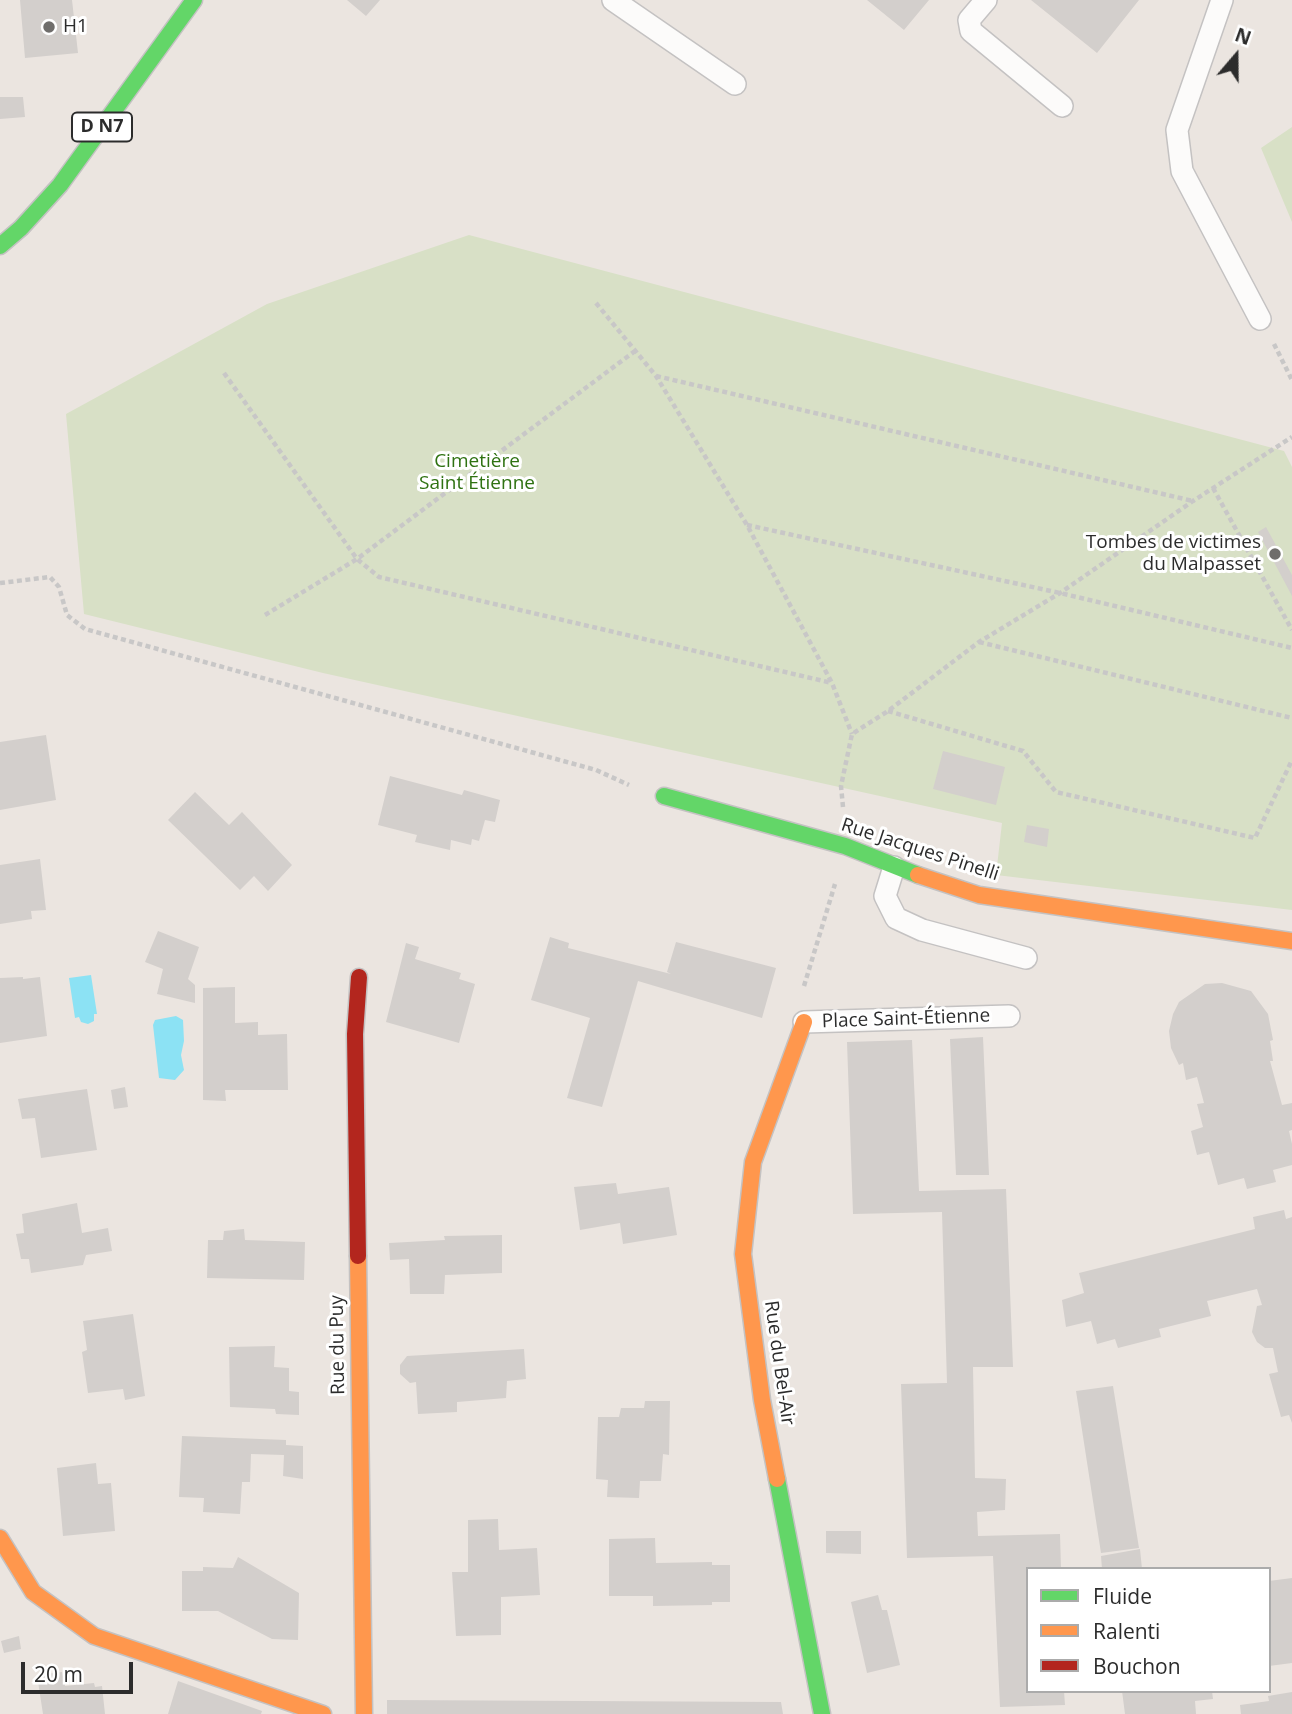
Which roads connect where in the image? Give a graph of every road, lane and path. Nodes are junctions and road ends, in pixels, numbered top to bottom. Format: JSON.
{"nodes":[{"id":1,"x":194,"y":0,"type":"edge"},
{"id":2,"x":613,"y":0,"type":"edge"},
{"id":3,"x":986,"y":0,"type":"edge"},
{"id":4,"x":1223,"y":0,"type":"edge"},
{"id":5,"x":735,"y":84,"type":"dead end"},
{"id":6,"x":1062,"y":106,"type":"dead end"},
{"id":7,"x":0,"y":246,"type":"edge"},
{"id":8,"x":596,"y":303,"type":"dead end"},
{"id":9,"x":1260,"y":319,"type":"joint"},
{"id":10,"x":635,"y":351,"type":"junction"},
{"id":11,"x":224,"y":373,"type":"dead end"},
{"id":12,"x":656,"y":376,"type":"junction"},
{"id":13,"x":1292,"y":380,"type":"edge"},
{"id":14,"x":1292,"y":437,"type":"edge"},
{"id":15,"x":1213,"y":488,"type":"junction"},
{"id":16,"x":1193,"y":501,"type":"junction"},
{"id":17,"x":747,"y":524,"type":"junction"},
{"id":18,"x":357,"y":559,"type":"junction"},
{"id":19,"x":0,"y":583,"type":"edge"},
{"id":20,"x":1060,"y":593,"type":"junction"},
{"id":21,"x":265,"y":615,"type":"dead end"},
{"id":22,"x":1292,"y":630,"type":"edge"},
{"id":23,"x":979,"y":642,"type":"junction"},
{"id":24,"x":1292,"y":648,"type":"edge"},
{"id":25,"x":832,"y":682,"type":"junction"},
{"id":26,"x":888,"y":711,"type":"junction"},
{"id":27,"x":1292,"y":719,"type":"edge"},
{"id":28,"x":852,"y":734,"type":"junction"},
{"id":29,"x":1292,"y":760,"type":"edge"},
{"id":30,"x":664,"y":796,"type":"joint"},
{"id":31,"x":845,"y":846,"type":"junction"},
{"id":32,"x":894,"y":867,"type":"junction"},
{"id":33,"x":834,"y":889,"type":"dead end"},
{"id":34,"x":1292,"y":941,"type":"edge"},
{"id":35,"x":1026,"y":958,"type":"dead end"},
{"id":36,"x":809,"y":968,"type":"dead end"},
{"id":37,"x":359,"y":976,"type":"dead end"},
{"id":38,"x":1009,"y":1016,"type":"dead end"},
{"id":39,"x":804,"y":1022,"type":"joint"},
{"id":40,"x":0,"y":1538,"type":"edge"},
{"id":41,"x":323,"y":1714,"type":"edge"},
{"id":42,"x":364,"y":1714,"type":"edge"},
{"id":43,"x":822,"y":1714,"type":"edge"}],
"edges":[{"from":1,"to":7,"type":"street","number":"D N7"},
{"from":2,"to":5,"type":"lane"},
{"from":3,"to":6,"type":"lane"},
{"from":4,"to":9,"type":"lane"},
{"from":8,"to":10,"type":"path"},
{"from":9,"to":13,"type":"path"},
{"from":10,"to":12,"type":"path"},
{"from":10,"to":18,"type":"path"},
{"from":11,"to":18,"type":"path"},
{"from":12,"to":16,"type":"path"},
{"from":12,"to":17,"type":"path"},
{"from":14,"to":15,"type":"path"},
{"from":15,"to":16,"type":"path"},
{"from":15,"to":22,"type":"path"},
{"from":16,"to":20,"type":"path"},
{"from":17,"to":20,"type":"path"},
{"from":17,"to":25,"type":"path"},
{"from":18,"to":21,"type":"path"},
{"from":18,"to":25,"type":"path"},
{"from":19,"to":30,"type":"path"},
{"from":20,"to":23,"type":"path"},
{"from":20,"to":24,"type":"path"},
{"from":23,"to":26,"type":"path"},
{"from":23,"to":27,"type":"path"},
{"from":25,"to":28,"type":"path"},
{"from":26,"to":28,"type":"path"},
{"from":26,"to":29,"type":"path"},
{"from":28,"to":31,"type":"path"},
{"from":30,"to":31,"type":"street","name":"Rue Jacques Pinelli"},
{"from":31,"to":32,"type":"street","name":"Rue Jacques Pinelli"},
{"from":32,"to":34,"type":"street","name":"Rue Jacques Pinelli"},
{"from":32,"to":35,"type":"lane"},
{"from":33,"to":36,"type":"path"},
{"from":37,"to":42,"type":"street","name":"Rue du Puy"},
{"from":38,"to":39,"type":"lane","name":"Place Saint-Étienne"},
{"from":39,"to":43,"type":"street","name":"Rue du Bel-Air"},
{"from":40,"to":41,"type":"street"}]}
